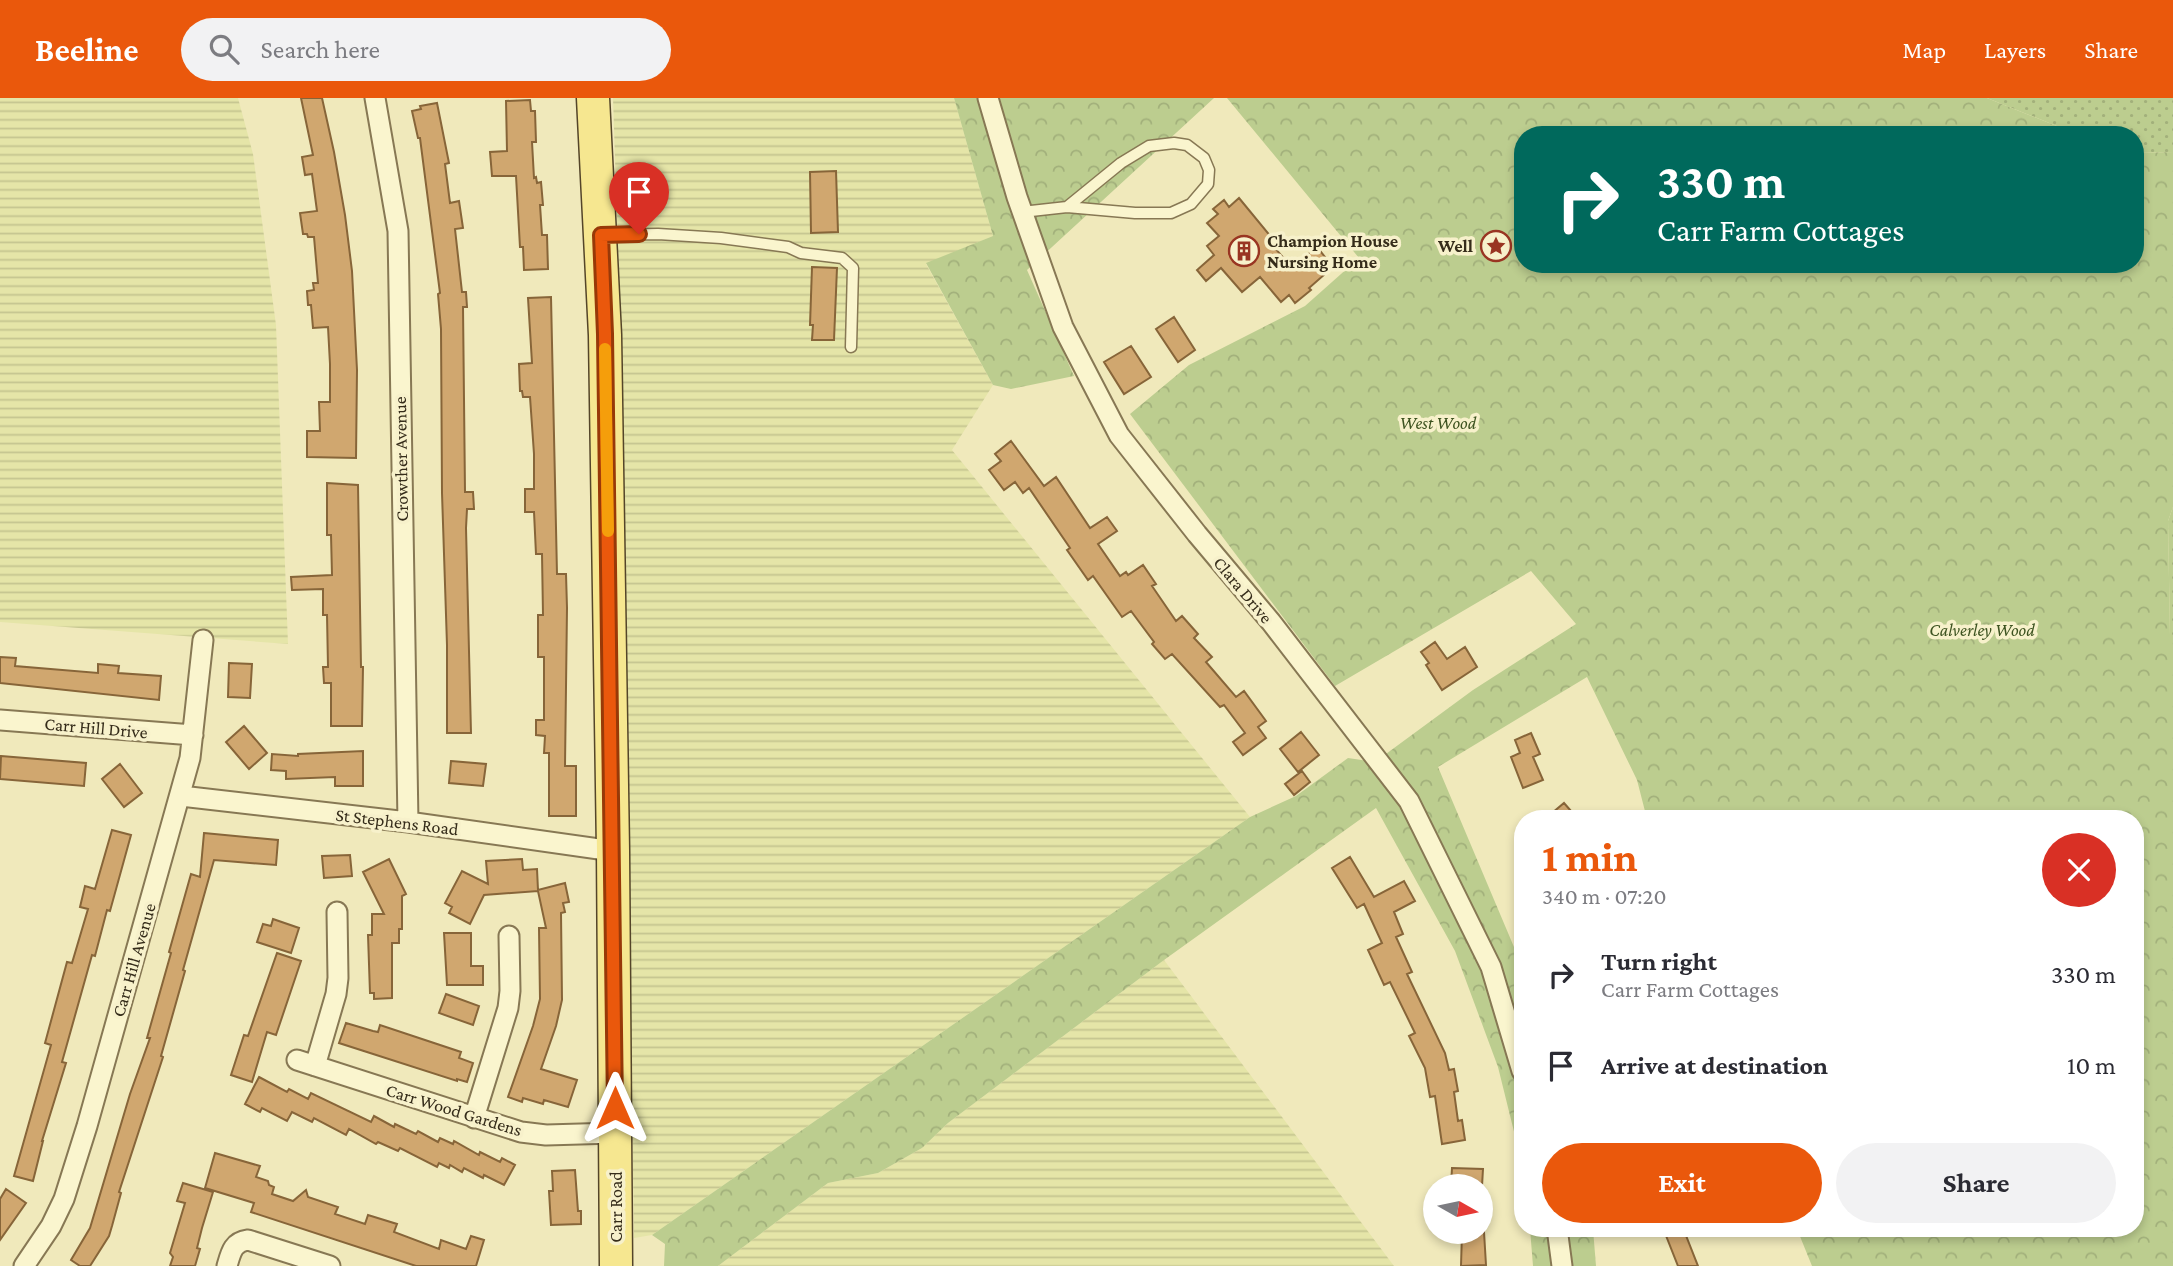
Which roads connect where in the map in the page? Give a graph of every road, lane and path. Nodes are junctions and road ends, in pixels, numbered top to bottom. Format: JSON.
{"nodes":[{"id":1,"x":375,"y":98,"type":"edge"},
{"id":2,"x":593,"y":98,"type":"edge"},
{"id":3,"x":988,"y":98,"type":"edge"},
{"id":4,"x":1067,"y":207,"type":"junction"},
{"id":5,"x":1022,"y":212,"type":"junction"},
{"id":6,"x":601,"y":235,"type":"junction"},
{"id":7,"x":851,"y":347,"type":"dead end"},
{"id":8,"x":203,"y":640,"type":"dead end"},
{"id":9,"x":0,"y":720,"type":"edge"},
{"id":10,"x":193,"y":735,"type":"junction"},
{"id":11,"x":181,"y":796,"type":"junction"},
{"id":12,"x":408,"y":822,"type":"junction"},
{"id":13,"x":613,"y":851,"type":"junction"},
{"id":14,"x":337,"y":912,"type":"dead end"},
{"id":15,"x":509,"y":936,"type":"dead end"},
{"id":16,"x":1514,"y":1044,"type":"edge"},
{"id":17,"x":474,"y":1118,"type":"junction"},
{"id":18,"x":615,"y":1133,"type":"junction"},
{"id":19,"x":1558,"y":1237,"type":"edge"},
{"id":20,"x":24,"y":1266,"type":"edge"},
{"id":21,"x":226,"y":1266,"type":"edge"},
{"id":22,"x":330,"y":1266,"type":"edge"},
{"id":23,"x":616,"y":1266,"type":"edge"},
{"id":24,"x":1562,"y":1266,"type":"edge"}],
"edges":[{"from":1,"to":12,"type":"street","name":"Crowther Avenue"},
{"from":2,"to":6,"type":"main road","name":"Carr Road"},
{"from":3,"to":5,"type":"street","name":"Clara Drive"},
{"from":4,"to":4,"type":"lane"},
{"from":4,"to":5,"type":"lane"},
{"from":5,"to":16,"type":"street","name":"Clara Drive"},
{"from":6,"to":7,"type":"lane"},
{"from":6,"to":13,"type":"main road","name":"Carr Road"},
{"from":8,"to":10,"type":"street","name":"Carr Hill Avenue"},
{"from":9,"to":10,"type":"street","name":"Carr Hill Drive"},
{"from":10,"to":11,"type":"street","name":"Carr Hill Avenue"},
{"from":11,"to":12,"type":"street","name":"St Stephens Road"},
{"from":11,"to":20,"type":"street","name":"Carr Hill Avenue"},
{"from":12,"to":13,"type":"street","name":"St Stephens Road"},
{"from":13,"to":18,"type":"main road","name":"Carr Road"},
{"from":14,"to":17,"type":"street","name":"Carr Wood Gardens"},
{"from":15,"to":17,"type":"street"},
{"from":17,"to":18,"type":"street","name":"Carr Wood Gardens"},
{"from":18,"to":23,"type":"main road","name":"Carr Road"},
{"from":19,"to":24,"type":"street"},
{"from":21,"to":22,"type":"street"}]}
